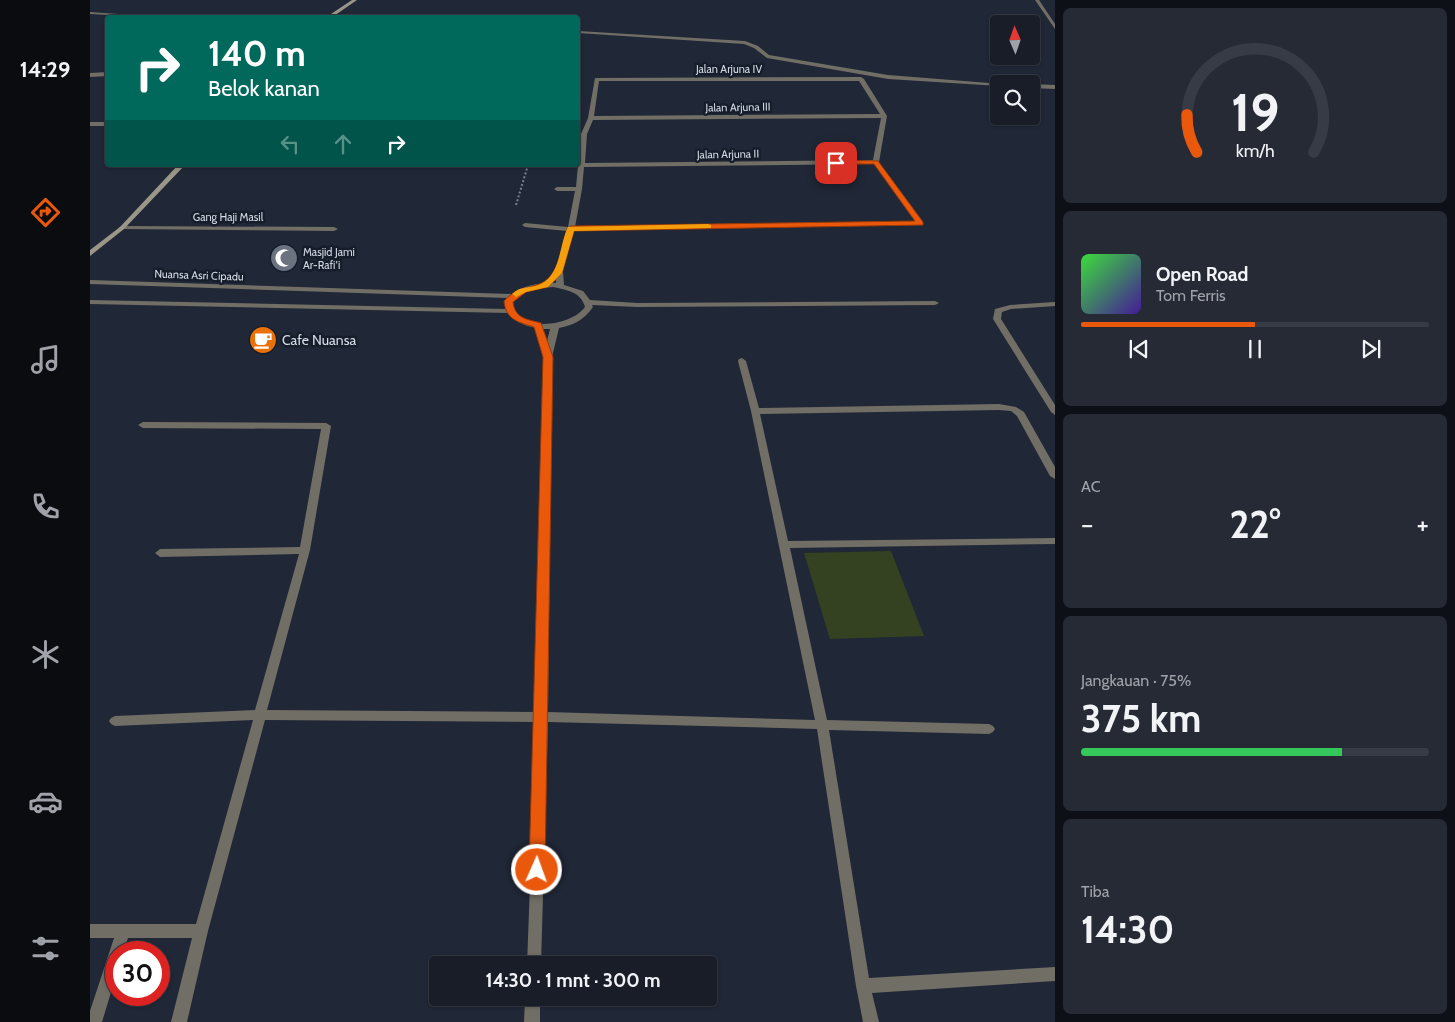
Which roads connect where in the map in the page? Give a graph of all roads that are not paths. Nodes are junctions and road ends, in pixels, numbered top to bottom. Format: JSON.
{"nodes":[{"id":1,"x":355,"y":0,"type":"edge"},
{"id":2,"x":1037,"y":0,"type":"edge"},
{"id":3,"x":90,"y":13,"type":"edge"},
{"id":4,"x":119,"y":15,"type":"edge"},
{"id":5,"x":332,"y":15,"type":"edge"},
{"id":6,"x":1055,"y":28,"type":"edge"},
{"id":7,"x":580,"y":32,"type":"edge"},
{"id":8,"x":90,"y":74,"type":"edge"},
{"id":9,"x":105,"y":74,"type":"edge"},
{"id":10,"x":990,"y":83,"type":"edge"},
{"id":11,"x":1040,"y":86,"type":"edge"},
{"id":12,"x":1055,"y":87,"type":"edge"},
{"id":13,"x":884,"y":116,"type":"junction"},
{"id":14,"x":591,"y":118,"type":"junction"},
{"id":15,"x":90,"y":124,"type":"edge"},
{"id":16,"x":105,"y":124,"type":"edge"},
{"id":17,"x":876,"y":162,"type":"junction"},
{"id":18,"x":581,"y":165,"type":"junction"},
{"id":19,"x":180,"y":167,"type":"edge"},
{"id":20,"x":557,"y":189,"type":"dead end"},
{"id":21,"x":578,"y":189,"type":"junction"},
{"id":22,"x":525,"y":225,"type":"dead end"},
{"id":23,"x":122,"y":228,"type":"junction"},
{"id":24,"x":334,"y":229,"type":"dead end"},
{"id":25,"x":571,"y":229,"type":"junction"},
{"id":26,"x":90,"y":254,"type":"edge"},
{"id":27,"x":559,"y":271,"type":"junction"},
{"id":28,"x":90,"y":282,"type":"edge"},
{"id":29,"x":544,"y":286,"type":"junction"},
{"id":30,"x":560,"y":286,"type":"junction"},
{"id":31,"x":308,"y":290,"type":"junction"},
{"id":32,"x":513,"y":296,"type":"junction"},
{"id":33,"x":90,"y":302,"type":"edge"},
{"id":34,"x":935,"y":303,"type":"dead end"},
{"id":35,"x":1055,"y":304,"type":"edge"},
{"id":36,"x":588,"y":307,"type":"junction"},
{"id":37,"x":300,"y":308,"type":"junction"},
{"id":38,"x":510,"y":312,"type":"junction"},
{"id":39,"x":538,"y":325,"type":"junction"},
{"id":40,"x":555,"y":326,"type":"junction"},
{"id":41,"x":548,"y":357,"type":"junction"},
{"id":42,"x":742,"y":361,"type":"dead end"},
{"id":43,"x":755,"y":412,"type":"junction"},
{"id":44,"x":1055,"y":412,"type":"edge"},
{"id":45,"x":143,"y":425,"type":"dead end"},
{"id":46,"x":1055,"y":476,"type":"edge"},
{"id":47,"x":1055,"y":541,"type":"edge"},
{"id":48,"x":784,"y":545,"type":"junction"},
{"id":49,"x":305,"y":550,"type":"junction"},
{"id":50,"x":160,"y":553,"type":"dead end"},
{"id":51,"x":260,"y":715,"type":"junction"},
{"id":52,"x":542,"y":717,"type":"junction"},
{"id":53,"x":115,"y":721,"type":"dead end"},
{"id":54,"x":822,"y":723,"type":"junction"},
{"id":55,"x":989,"y":729,"type":"dead end"},
{"id":56,"x":90,"y":931,"type":"edge"},
{"id":57,"x":201,"y":931,"type":"junction"},
{"id":58,"x":123,"y":932,"type":"junction"},
{"id":59,"x":534,"y":956,"type":"edge"},
{"id":60,"x":1055,"y":974,"type":"edge"},
{"id":61,"x":863,"y":986,"type":"junction"},
{"id":62,"x":533,"y":1006,"type":"edge"},
{"id":63,"x":94,"y":1022,"type":"edge"},
{"id":64,"x":179,"y":1022,"type":"edge"},
{"id":65,"x":532,"y":1022,"type":"edge"},
{"id":66,"x":871,"y":1022,"type":"edge"}],
"edges":[{"from":1,"to":5,"type":"street"},
{"from":2,"to":6,"type":"street"},
{"from":3,"to":4,"type":"street"},
{"from":7,"to":10,"type":"street"},
{"from":8,"to":9,"type":"street"},
{"from":11,"to":12,"type":"street"},
{"from":13,"to":14,"type":"street","name":"Jalan Arjuna III"},
{"from":13,"to":14,"type":"street","name":"Jalan Arjuna IV"},
{"from":13,"to":17,"type":"street"},
{"from":14,"to":18,"type":"street"},
{"from":15,"to":16,"type":"street"},
{"from":17,"to":18,"type":"street","name":"Jalan Arjuna II"},
{"from":17,"to":25,"type":"street"},
{"from":18,"to":21,"type":"street"},
{"from":19,"to":23,"type":"street"},
{"from":20,"to":21,"type":"street"},
{"from":21,"to":25,"type":"street"},
{"from":22,"to":25,"type":"street"},
{"from":23,"to":24,"type":"street","name":"Gang Haji Masil"},
{"from":23,"to":26,"type":"street"},
{"from":25,"to":27,"type":"street"},
{"from":27,"to":29,"type":"street"},
{"from":27,"to":30,"type":"street"},
{"from":28,"to":31,"type":"street","name":"Nuansa Asri Cipadu"},
{"from":29,"to":30,"type":"street"},
{"from":29,"to":32,"type":"street"},
{"from":30,"to":36,"type":"street"},
{"from":31,"to":32,"type":"street","name":"Nuansa Asri Cipadu"},
{"from":31,"to":37,"type":"street"},
{"from":32,"to":38,"type":"street"},
{"from":33,"to":37,"type":"street"},
{"from":34,"to":36,"type":"street"},
{"from":35,"to":44,"type":"street"},
{"from":36,"to":40,"type":"street"},
{"from":37,"to":38,"type":"street"},
{"from":38,"to":39,"type":"street"},
{"from":39,"to":40,"type":"street"},
{"from":39,"to":41,"type":"street"},
{"from":40,"to":41,"type":"street"},
{"from":41,"to":52,"type":"street"},
{"from":42,"to":43,"type":"street"},
{"from":43,"to":46,"type":"street"},
{"from":43,"to":48,"type":"street"},
{"from":45,"to":49,"type":"street"},
{"from":47,"to":48,"type":"street"},
{"from":48,"to":54,"type":"street"},
{"from":49,"to":50,"type":"street"},
{"from":49,"to":51,"type":"street"},
{"from":51,"to":52,"type":"street"},
{"from":51,"to":53,"type":"street"},
{"from":51,"to":57,"type":"street"},
{"from":52,"to":54,"type":"street"},
{"from":52,"to":59,"type":"street"},
{"from":54,"to":55,"type":"street"},
{"from":54,"to":61,"type":"street"},
{"from":56,"to":58,"type":"street"},
{"from":57,"to":58,"type":"street"},
{"from":57,"to":64,"type":"street"},
{"from":58,"to":63,"type":"street"},
{"from":60,"to":61,"type":"street"},
{"from":61,"to":66,"type":"street"},
{"from":62,"to":65,"type":"street"}]}
